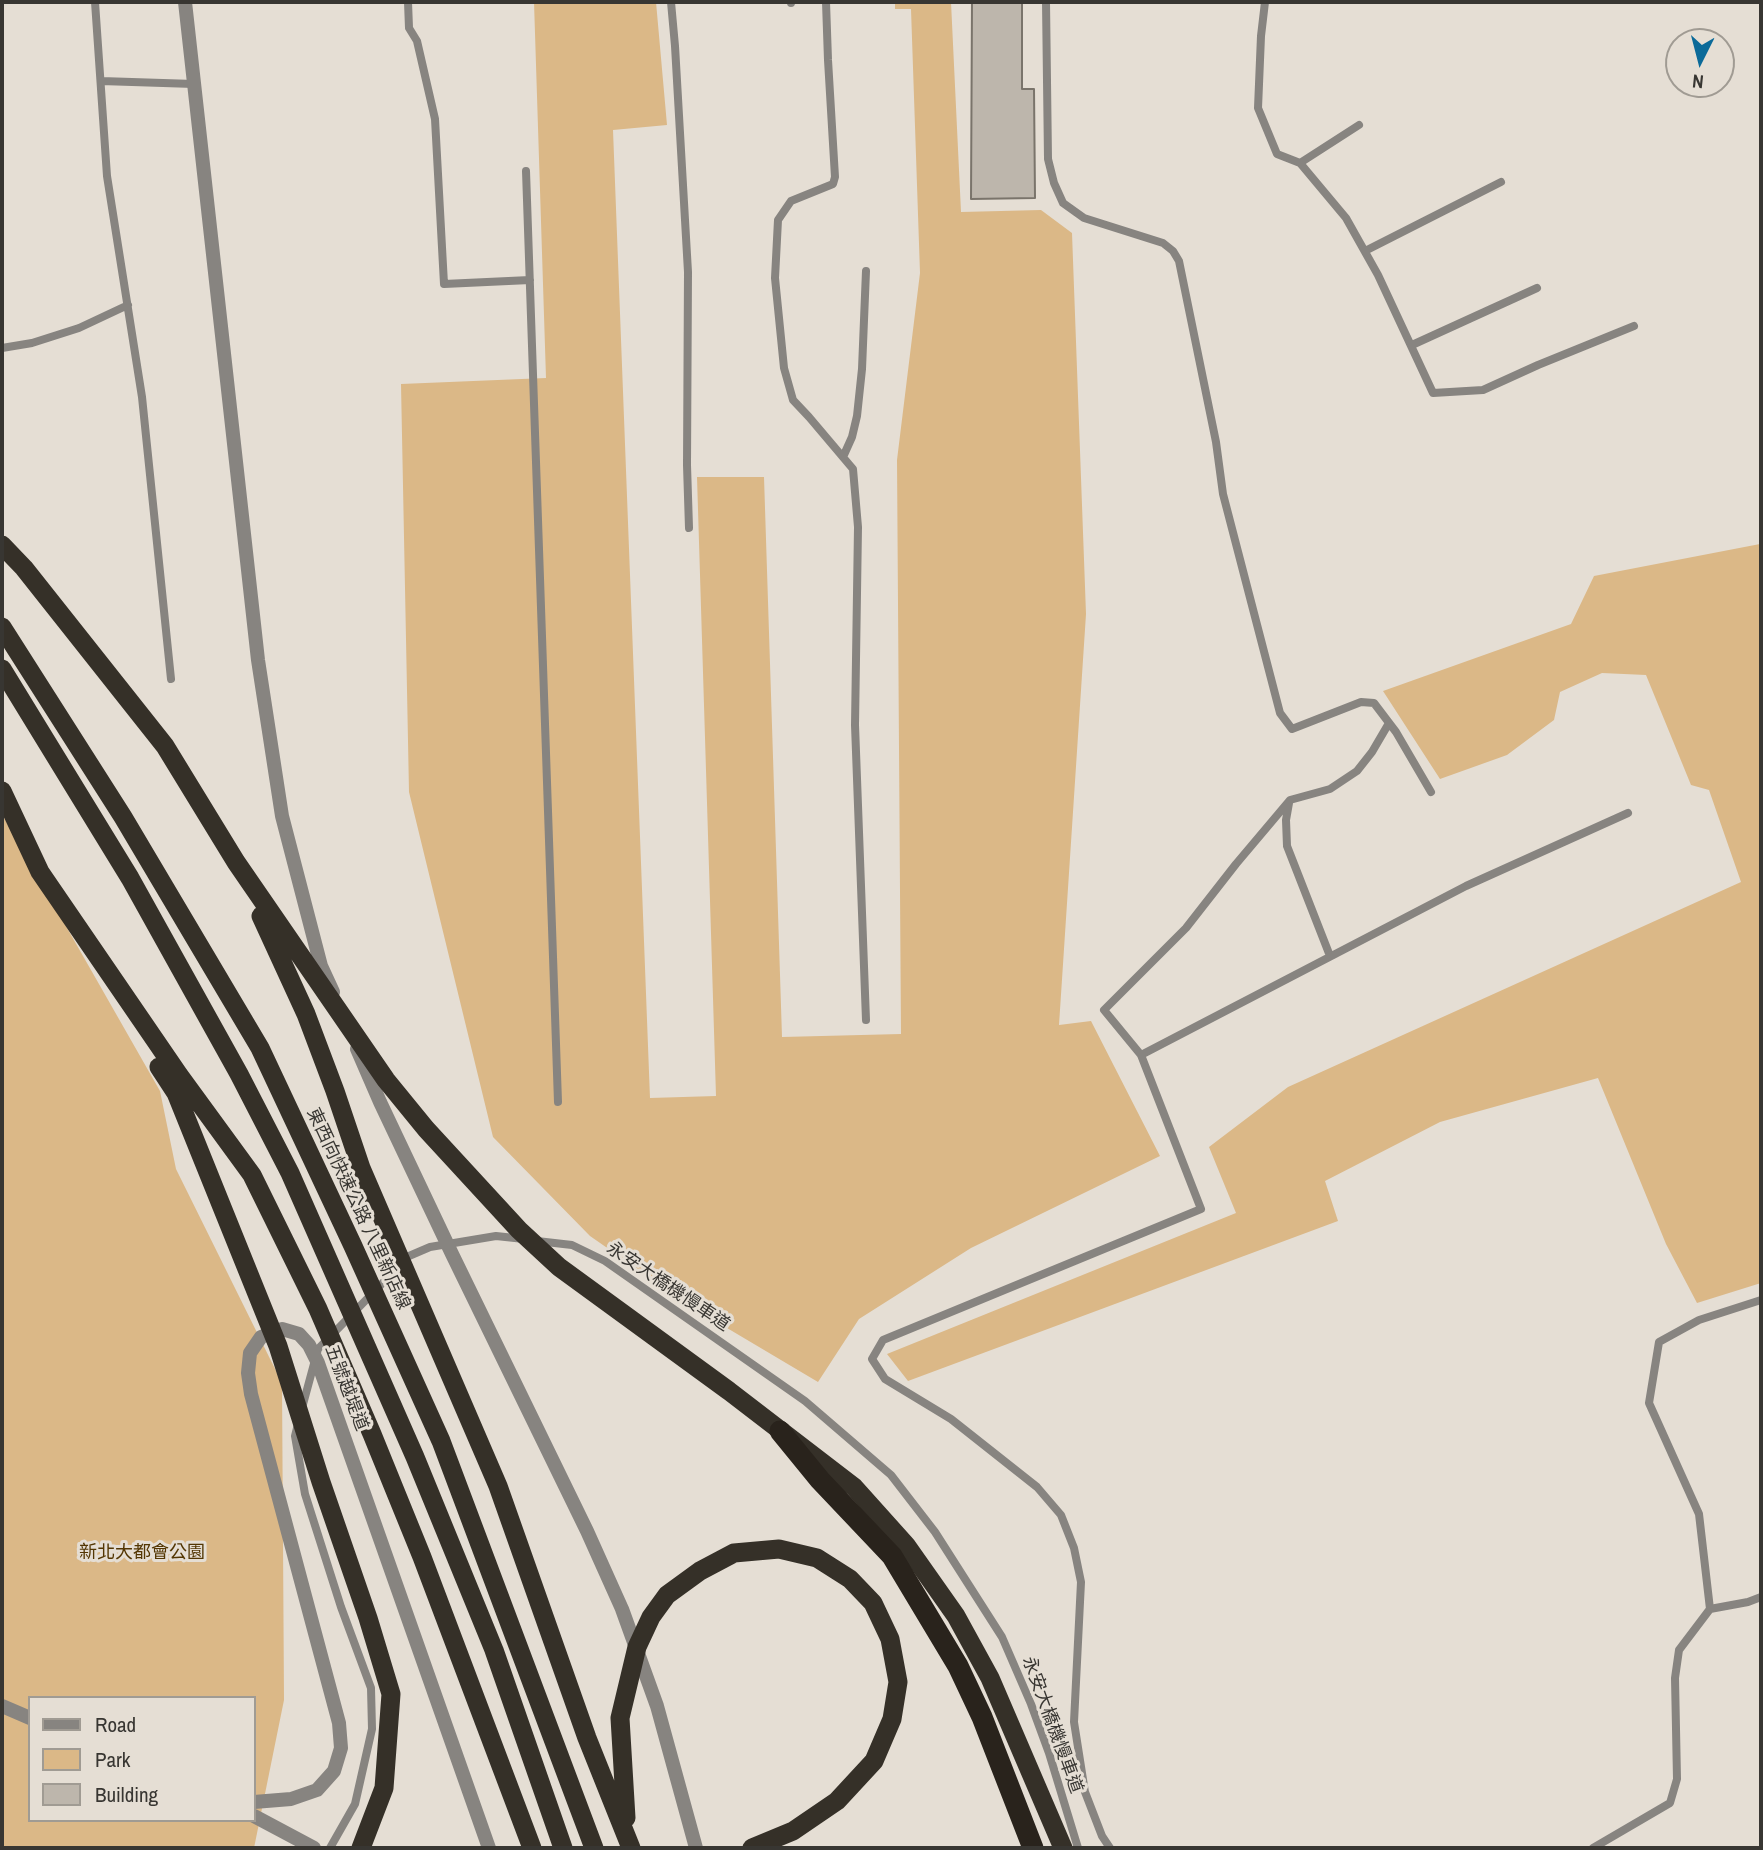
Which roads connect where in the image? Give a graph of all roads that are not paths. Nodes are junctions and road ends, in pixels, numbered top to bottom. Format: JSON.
{"nodes":[{"id":1,"x":95,"y":2,"type":"edge"},
{"id":2,"x":185,"y":2,"type":"edge"},
{"id":3,"x":408,"y":2,"type":"edge"},
{"id":4,"x":671,"y":2,"type":"edge"},
{"id":5,"x":826,"y":2,"type":"edge"},
{"id":6,"x":1046,"y":2,"type":"edge"},
{"id":7,"x":1265,"y":2,"type":"edge"},
{"id":8,"x":101,"y":81,"type":"junction"},
{"id":9,"x":194,"y":85,"type":"junction"},
{"id":10,"x":1359,"y":125,"type":"dead end"},
{"id":11,"x":1300,"y":163,"type":"junction"},
{"id":12,"x":526,"y":171,"type":"dead end"},
{"id":13,"x":1500,"y":182,"type":"dead end"},
{"id":14,"x":1365,"y":251,"type":"junction"},
{"id":15,"x":866,"y":271,"type":"dead end"},
{"id":16,"x":530,"y":280,"type":"junction"},
{"id":17,"x":1537,"y":288,"type":"dead end"},
{"id":18,"x":128,"y":305,"type":"junction"},
{"id":19,"x":1634,"y":326,"type":"dead end"},
{"id":20,"x":1412,"y":345,"type":"junction"},
{"id":21,"x":2,"y":348,"type":"edge"},
{"id":22,"x":843,"y":457,"type":"junction"},
{"id":23,"x":689,"y":528,"type":"dead end"},
{"id":24,"x":2,"y":545,"type":"edge"},
{"id":25,"x":2,"y":627,"type":"edge"},
{"id":26,"x":2,"y":669,"type":"edge"},
{"id":27,"x":171,"y":679,"type":"dead end"},
{"id":28,"x":1389,"y":723,"type":"junction"},
{"id":29,"x":2,"y":791,"type":"edge"},
{"id":30,"x":1430,"y":792,"type":"dead end"},
{"id":31,"x":1290,"y":800,"type":"junction"},
{"id":32,"x":1628,"y":813,"type":"dead end"},
{"id":33,"x":236,"y":862,"type":"junction"},
{"id":34,"x":40,"y":872,"type":"junction"},
{"id":35,"x":1330,"y":957,"type":"junction"},
{"id":36,"x":866,"y":1020,"type":"dead end"},
{"id":37,"x":1140,"y":1055,"type":"junction"},
{"id":38,"x":558,"y":1102,"type":"dead end"},
{"id":39,"x":1761,"y":1300,"type":"edge"},
{"id":40,"x":780,"y":1432,"type":"junction"},
{"id":41,"x":1761,"y":1597,"type":"edge"},
{"id":42,"x":1710,"y":1609,"type":"junction"},
{"id":43,"x":2,"y":1706,"type":"edge"},
{"id":44,"x":28,"y":1717,"type":"edge"},
{"id":45,"x":256,"y":1802,"type":"edge"},
{"id":46,"x":256,"y":1817,"type":"edge"},
{"id":47,"x":629,"y":1842,"type":"edge"},
{"id":48,"x":313,"y":1848,"type":"edge"},
{"id":49,"x":330,"y":1848,"type":"edge"},
{"id":50,"x":361,"y":1848,"type":"edge"},
{"id":51,"x":489,"y":1848,"type":"edge"},
{"id":52,"x":532,"y":1848,"type":"edge"},
{"id":53,"x":564,"y":1848,"type":"edge"},
{"id":54,"x":594,"y":1848,"type":"edge"},
{"id":55,"x":696,"y":1848,"type":"edge"},
{"id":56,"x":752,"y":1848,"type":"edge"},
{"id":57,"x":1033,"y":1848,"type":"edge"},
{"id":58,"x":1063,"y":1848,"type":"edge"},
{"id":59,"x":1078,"y":1848,"type":"edge"},
{"id":60,"x":1110,"y":1848,"type":"edge"},
{"id":61,"x":1593,"y":1848,"type":"edge"}],
"edges":[{"from":1,"to":8,"type":"lane"},
{"from":2,"to":9,"type":"street"},
{"from":3,"to":16,"type":"lane"},
{"from":4,"to":23,"type":"lane"},
{"from":5,"to":22,"type":"lane"},
{"from":6,"to":28,"type":"lane"},
{"from":7,"to":11,"type":"lane"},
{"from":8,"to":9,"type":"lane"},
{"from":8,"to":18,"type":"lane"},
{"from":9,"to":55,"type":"street"},
{"from":10,"to":11,"type":"lane"},
{"from":11,"to":14,"type":"lane"},
{"from":12,"to":16,"type":"lane"},
{"from":13,"to":14,"type":"lane"},
{"from":14,"to":20,"type":"lane"},
{"from":15,"to":22,"type":"lane"},
{"from":16,"to":38,"type":"lane"},
{"from":17,"to":20,"type":"lane"},
{"from":18,"to":21,"type":"lane"},
{"from":18,"to":27,"type":"lane"},
{"from":19,"to":20,"type":"lane"},
{"from":22,"to":36,"type":"lane"},
{"from":24,"to":33,"type":"highway"},
{"from":25,"to":54,"type":"highway","name":"東西向快速公路 八里新店線"},
{"from":26,"to":53,"type":"highway"},
{"from":28,"to":30,"type":"lane"},
{"from":28,"to":31,"type":"lane"},
{"from":29,"to":34,"type":"highway"},
{"from":31,"to":35,"type":"lane"},
{"from":31,"to":37,"type":"lane"},
{"from":32,"to":35,"type":"lane"},
{"from":33,"to":40,"type":"highway"},
{"from":33,"to":47,"type":"highway"},
{"from":34,"to":50,"type":"highway"},
{"from":34,"to":52,"type":"highway"},
{"from":35,"to":37,"type":"lane"},
{"from":37,"to":60,"type":"lane"},
{"from":39,"to":42,"type":"lane"},
{"from":40,"to":57,"type":"highway"},
{"from":40,"to":58,"type":"highway"},
{"from":41,"to":42,"type":"lane"},
{"from":42,"to":61,"type":"lane"},
{"from":43,"to":44,"type":"street"},
{"from":45,"to":51,"type":"street","name":"五號越堤道"},
{"from":46,"to":48,"type":"street"},
{"from":47,"to":56,"type":"highway"},
{"from":49,"to":59,"type":"lane","name":"永安大橋機慢車道"}]}
